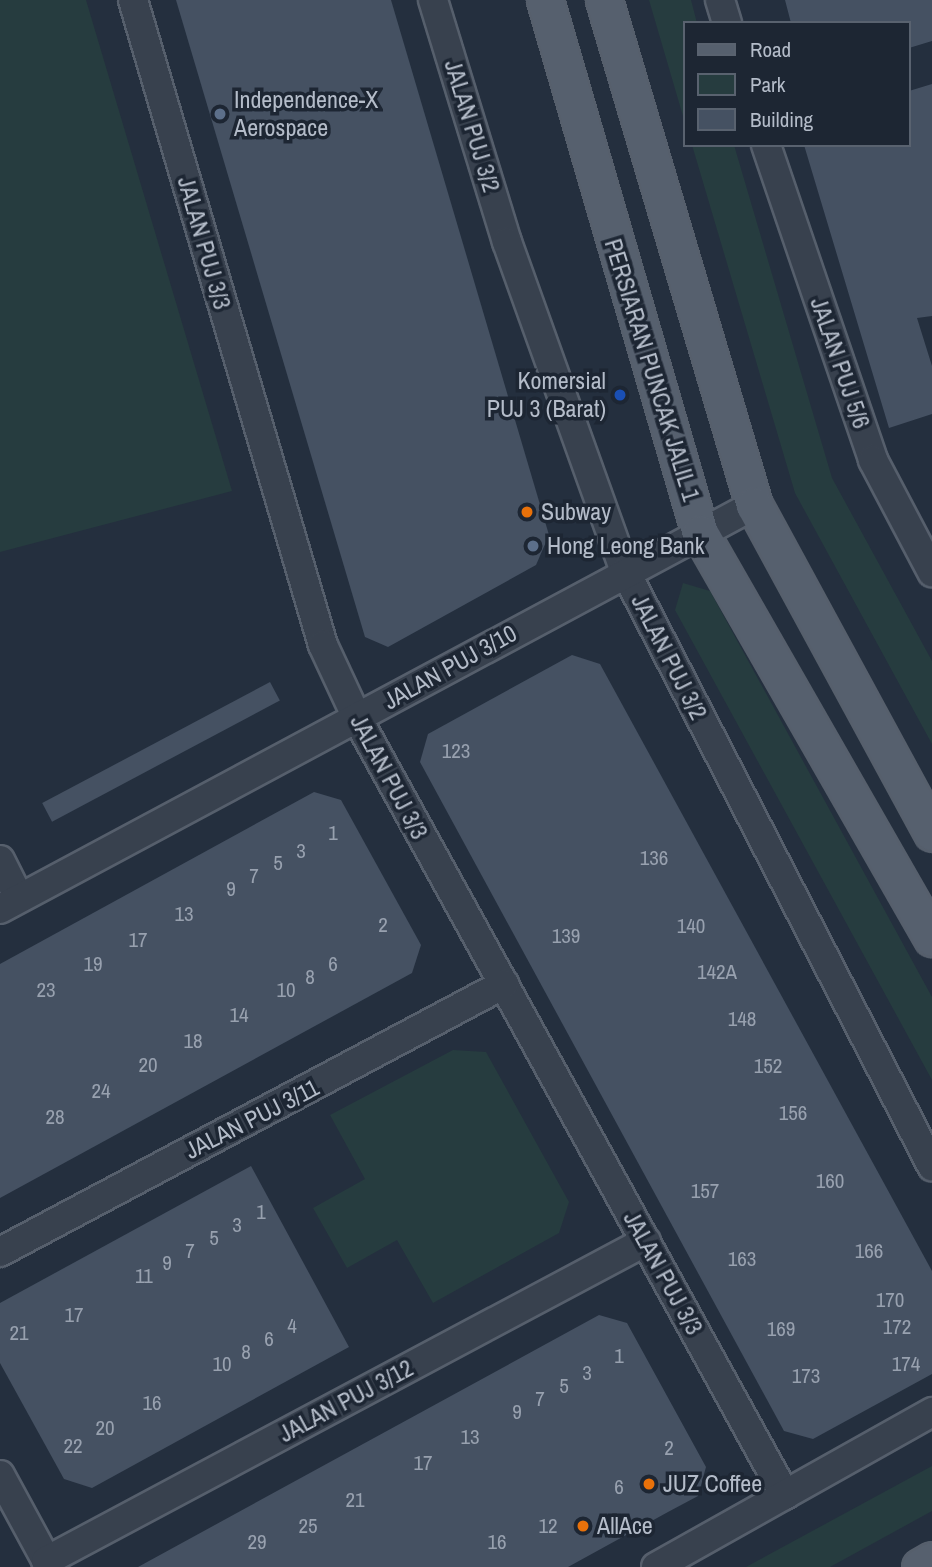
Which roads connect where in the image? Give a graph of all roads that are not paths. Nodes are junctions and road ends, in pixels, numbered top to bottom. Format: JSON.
{"nodes":[{"id":1,"x":133,"y":0,"type":"edge"},
{"id":2,"x":433,"y":0,"type":"edge"},
{"id":3,"x":545,"y":0,"type":"edge"},
{"id":4,"x":604,"y":0,"type":"edge"},
{"id":5,"x":720,"y":0,"type":"edge"},
{"id":6,"x":726,"y":21,"type":"edge"},
{"id":7,"x":767,"y":147,"type":"edge"},
{"id":8,"x":754,"y":505,"type":"junction"},
{"id":9,"x":700,"y":533,"type":"junction"},
{"id":10,"x":625,"y":571,"type":"junction"},
{"id":11,"x":932,"y":572,"type":"edge"},
{"id":12,"x":357,"y":718,"type":"junction"},
{"id":13,"x":932,"y":833,"type":"edge"},
{"id":14,"x":0,"y":860,"type":"edge"},
{"id":15,"x":10,"y":904,"type":"edge"},
{"id":16,"x":932,"y":938,"type":"edge"},
{"id":17,"x":504,"y":984,"type":"junction"},
{"id":18,"x":932,"y":1166,"type":"edge"},
{"id":19,"x":646,"y":1241,"type":"junction"},
{"id":20,"x":0,"y":1252,"type":"edge"},
{"id":21,"x":932,"y":1412,"type":"edge"},
{"id":22,"x":0,"y":1475,"type":"edge"},
{"id":23,"x":785,"y":1495,"type":"junction"},
{"id":24,"x":932,"y":1560,"type":"edge"},
{"id":25,"x":48,"y":1564,"type":"edge"},
{"id":26,"x":656,"y":1567,"type":"edge"},
{"id":27,"x":920,"y":1567,"type":"edge"}],
"edges":[{"from":1,"to":12,"type":"street","name":"JALAN PUJ 3/3"},
{"from":2,"to":10,"type":"street","name":"JALAN PUJ 3/2"},
{"from":3,"to":9,"type":"main road","name":"PERSIARAN PUNCAK JALIL 1"},
{"from":4,"to":8,"type":"main road"},
{"from":5,"to":6,"type":"street"},
{"from":7,"to":11,"type":"street","name":"JALAN PUJ 5/6"},
{"from":8,"to":9,"type":"street","name":"JALAN PUJ 3/10"},
{"from":8,"to":13,"type":"main road"},
{"from":9,"to":10,"type":"street","name":"JALAN PUJ 3/10"},
{"from":9,"to":16,"type":"main road","name":"PERSIARAN PUNCAK JALIL 1"},
{"from":10,"to":12,"type":"street","name":"JALAN PUJ 3/10"},
{"from":10,"to":18,"type":"street","name":"JALAN PUJ 3/2"},
{"from":12,"to":15,"type":"street","name":"JALAN PUJ 3/10"},
{"from":12,"to":17,"type":"street","name":"JALAN PUJ 3/3"},
{"from":14,"to":15,"type":"street"},
{"from":17,"to":19,"type":"street","name":"JALAN PUJ 3/3"},
{"from":17,"to":20,"type":"street","name":"JALAN PUJ 3/11"},
{"from":19,"to":23,"type":"street","name":"JALAN PUJ 3/3"},
{"from":19,"to":25,"type":"street","name":"JALAN PUJ 3/12"},
{"from":21,"to":23,"type":"street"},
{"from":22,"to":25,"type":"street"},
{"from":23,"to":26,"type":"street"},
{"from":24,"to":27,"type":"main road"}]}
